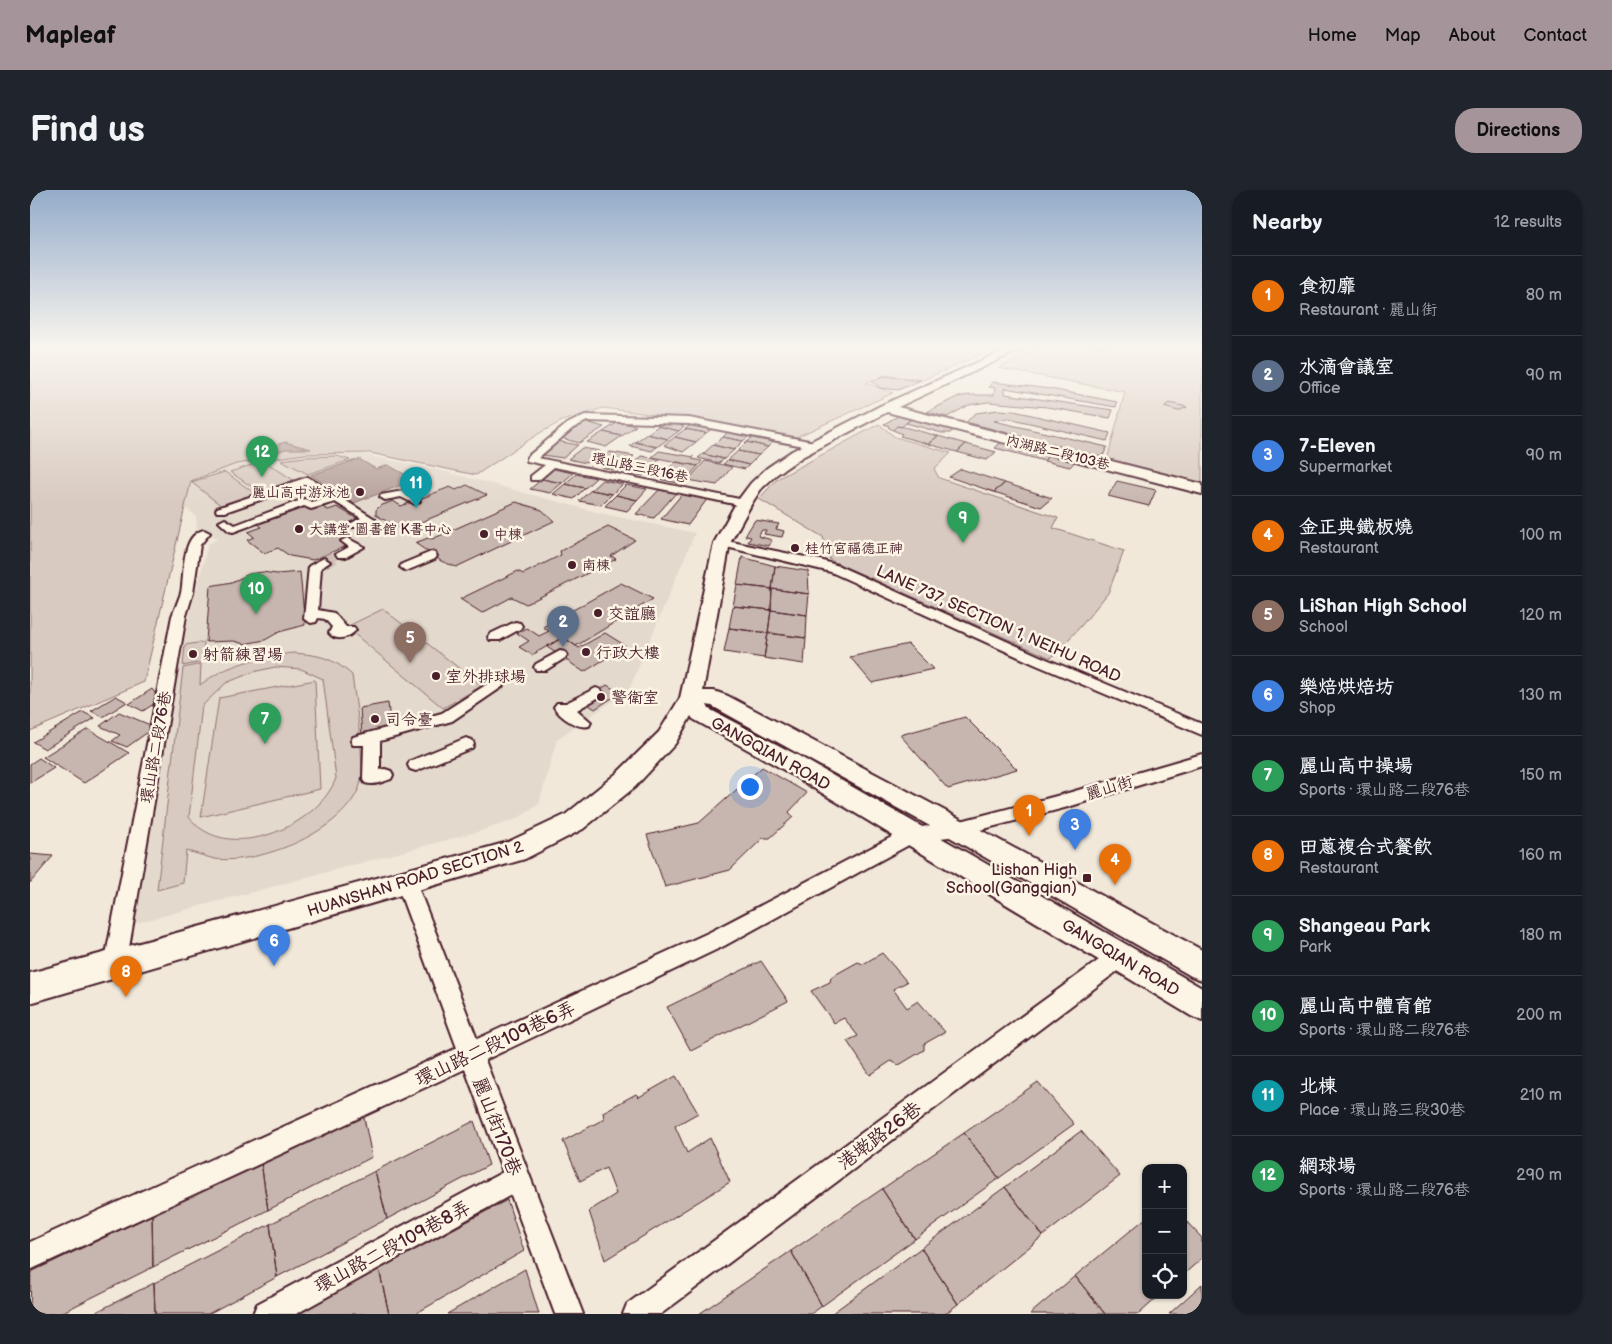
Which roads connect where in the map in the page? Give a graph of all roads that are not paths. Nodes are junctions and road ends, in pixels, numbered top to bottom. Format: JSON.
{"nodes":[{"id":1,"x":907,"y":398,"type":"edge"},
{"id":2,"x":886,"y":408,"type":"junction"},
{"id":3,"x":814,"y":446,"type":"junction"},
{"id":4,"x":552,"y":463,"type":"junction"},
{"id":5,"x":535,"y":478,"type":"dead end"},
{"id":6,"x":1202,"y":489,"type":"edge"},
{"id":7,"x":385,"y":497,"type":"dead end"},
{"id":8,"x":335,"y":498,"type":"junction"},
{"id":9,"x":415,"y":501,"type":"dead end"},
{"id":10,"x":744,"y":503,"type":"junction"},
{"id":11,"x":221,"y":510,"type":"dead end"},
{"id":12,"x":225,"y":522,"type":"dead end"},
{"id":13,"x":354,"y":525,"type":"dead end"},
{"id":14,"x":204,"y":533,"type":"dead end"},
{"id":15,"x":347,"y":541,"type":"dead end"},
{"id":16,"x":722,"y":543,"type":"junction"},
{"id":17,"x":342,"y":554,"type":"tunnel mouth"},
{"id":18,"x":432,"y":556,"type":"dead end"},
{"id":19,"x":324,"y":562,"type":"tunnel mouth"},
{"id":20,"x":406,"y":567,"type":"dead end"},
{"id":21,"x":515,"y":626,"type":"dead end"},
{"id":22,"x":349,"y":630,"type":"dead end"},
{"id":23,"x":495,"y":637,"type":"dead end"},
{"id":24,"x":560,"y":655,"type":"dead end"},
{"id":25,"x":541,"y":667,"type":"dead end"},
{"id":26,"x":497,"y":684,"type":"dead end"},
{"id":27,"x":596,"y":693,"type":"dead end"},
{"id":28,"x":691,"y":698,"type":"junction"},
{"id":29,"x":583,"y":722,"type":"dead end"},
{"id":30,"x":1202,"y":730,"type":"edge"},
{"id":31,"x":466,"y":744,"type":"dead end"},
{"id":32,"x":1202,"y":760,"type":"edge"},
{"id":33,"x":416,"y":764,"type":"dead end"},
{"id":34,"x":385,"y":775,"type":"dead end"},
{"id":35,"x":957,"y":829,"type":"junction"},
{"id":36,"x":913,"y":834,"type":"junction"},
{"id":37,"x":406,"y":882,"type":"junction"},
{"id":38,"x":1121,"y":956,"type":"junction"},
{"id":39,"x":115,"y":965,"type":"junction"},
{"id":40,"x":1202,"y":966,"type":"edge"},
{"id":41,"x":30,"y":988,"type":"edge"},
{"id":42,"x":1202,"y":1005,"type":"edge"},
{"id":43,"x":471,"y":1054,"type":"junction"},
{"id":44,"x":517,"y":1178,"type":"junction"},
{"id":45,"x":30,"y":1256,"type":"edge"},
{"id":46,"x":266,"y":1314,"type":"edge"},
{"id":47,"x":569,"y":1314,"type":"edge"},
{"id":48,"x":637,"y":1314,"type":"edge"}],
"edges":[{"from":1,"to":2,"type":"street","name":"HUANSHAN ROAD SECTION 2"},
{"from":2,"to":3,"type":"street","name":"HUANSHAN ROAD SECTION 2"},
{"from":2,"to":6,"type":"street","name":"內湖路二段103巷"},
{"from":3,"to":4,"type":"street","name":"環山路三段16巷"},
{"from":3,"to":10,"type":"street","name":"HUANSHAN ROAD SECTION 2"},
{"from":4,"to":5,"type":"street"},
{"from":4,"to":10,"type":"street","name":"環山路三段16巷"},
{"from":7,"to":9,"type":"street"},
{"from":8,"to":11,"type":"street"},
{"from":8,"to":12,"type":"street"},
{"from":8,"to":13,"type":"street"},
{"from":10,"to":16,"type":"street","name":"HUANSHAN ROAD SECTION 2"},
{"from":14,"to":39,"type":"street","name":"環山路二段76巷"},
{"from":15,"to":17,"type":"street"},
{"from":16,"to":28,"type":"street","name":"HUANSHAN ROAD SECTION 2"},
{"from":16,"to":30,"type":"street","name":"LANE 737, SECTION 1, NEIHU ROAD"},
{"from":18,"to":20,"type":"street"},
{"from":19,"to":22,"type":"street"},
{"from":21,"to":23,"type":"street"},
{"from":24,"to":25,"type":"street"},
{"from":26,"to":34,"type":"street"},
{"from":27,"to":29,"type":"street"},
{"from":28,"to":35,"type":"street","name":"GANGQIAN ROAD"},
{"from":28,"to":36,"type":"street","name":"GANGQIAN ROAD"},
{"from":28,"to":37,"type":"street","name":"HUANSHAN ROAD SECTION 2"},
{"from":31,"to":33,"type":"street"},
{"from":32,"to":35,"type":"street","name":"麗山街"},
{"from":35,"to":36,"type":"street","name":"環山路二段109巷6弄"},
{"from":35,"to":40,"type":"street","name":"GANGQIAN ROAD"},
{"from":36,"to":38,"type":"street","name":"GANGQIAN ROAD"},
{"from":36,"to":43,"type":"street","name":"環山路二段109巷6弄"},
{"from":37,"to":39,"type":"street","name":"HUANSHAN ROAD SECTION 2"},
{"from":37,"to":43,"type":"street","name":"麗山街170巷"},
{"from":38,"to":42,"type":"street","name":"GANGQIAN ROAD"},
{"from":38,"to":48,"type":"street","name":"港墘路26巷"},
{"from":39,"to":41,"type":"street","name":"HUANSHAN ROAD SECTION 2"},
{"from":43,"to":44,"type":"street","name":"麗山街170巷"},
{"from":43,"to":45,"type":"street","name":"環山路二段109巷6弄"},
{"from":44,"to":46,"type":"street","name":"環山路二段109巷8弄"},
{"from":44,"to":47,"type":"street","name":"麗山街170巷"}]}
